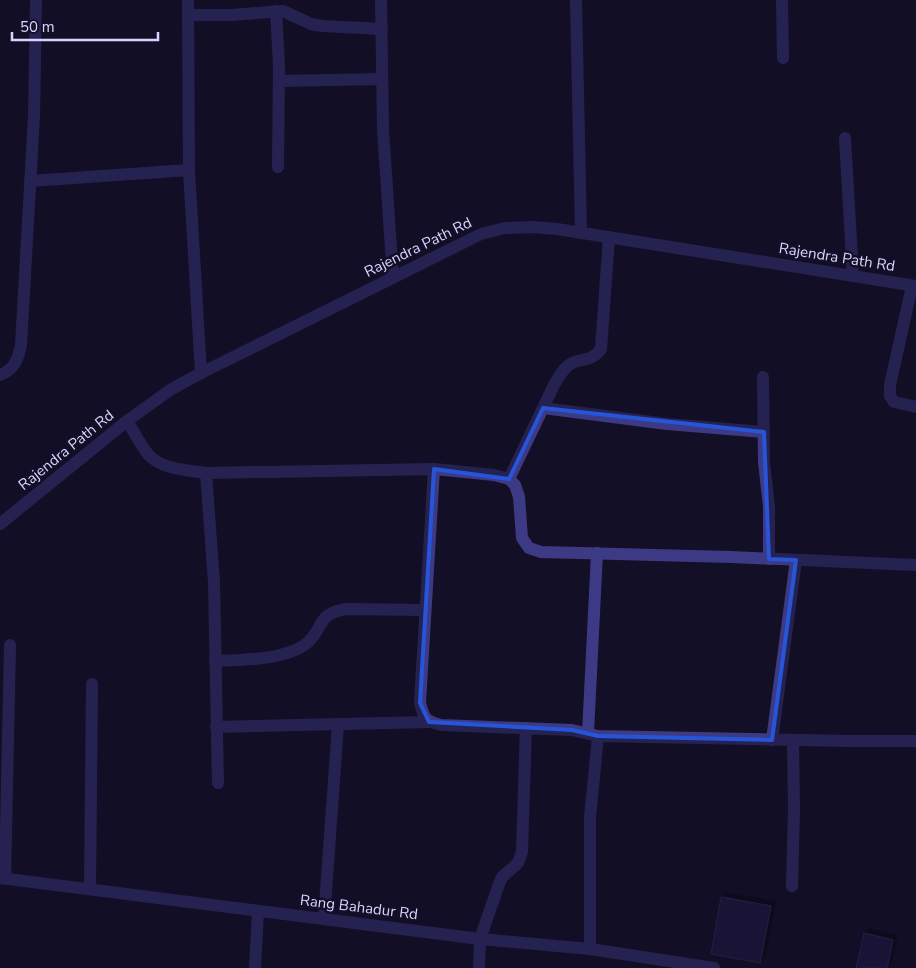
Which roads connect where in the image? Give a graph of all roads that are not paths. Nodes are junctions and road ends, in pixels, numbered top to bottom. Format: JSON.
{"nodes":[{"id":1,"x":36,"y":0,"type":"edge"},
{"id":2,"x":188,"y":0,"type":"edge"},
{"id":3,"x":381,"y":0,"type":"edge"},
{"id":4,"x":576,"y":0,"type":"edge"},
{"id":5,"x":782,"y":0,"type":"edge"},
{"id":6,"x":276,"y":11,"type":"junction"},
{"id":7,"x":189,"y":15,"type":"junction"},
{"id":8,"x":382,"y":29,"type":"junction"},
{"id":9,"x":783,"y":58,"type":"dead end"},
{"id":10,"x":382,"y":79,"type":"junction"},
{"id":11,"x":279,"y":81,"type":"junction"},
{"id":12,"x":845,"y":138,"type":"dead end"},
{"id":13,"x":278,"y":167,"type":"dead end"},
{"id":14,"x":189,"y":170,"type":"junction"},
{"id":15,"x":30,"y":181,"type":"junction"},
{"id":16,"x":581,"y":233,"type":"junction"},
{"id":17,"x":609,"y":237,"type":"junction"},
{"id":18,"x":853,"y":276,"type":"junction"},
{"id":19,"x":393,"y":278,"type":"junction"},
{"id":20,"x":914,"y":286,"type":"edge"},
{"id":21,"x":201,"y":373,"type":"junction"},
{"id":22,"x":0,"y":374,"type":"edge"},
{"id":23,"x":763,"y":377,"type":"dead end"},
{"id":24,"x":916,"y":407,"type":"edge"},
{"id":25,"x":543,"y":408,"type":"junction"},
{"id":26,"x":127,"y":421,"type":"junction"},
{"id":27,"x":764,"y":432,"type":"junction"},
{"id":28,"x":434,"y":469,"type":"junction"},
{"id":29,"x":206,"y":473,"type":"junction"},
{"id":30,"x":508,"y":480,"type":"junction"},
{"id":31,"x":0,"y":524,"type":"edge"},
{"id":32,"x":597,"y":553,"type":"junction"},
{"id":33,"x":769,"y":559,"type":"junction"},
{"id":34,"x":796,"y":560,"type":"junction"},
{"id":35,"x":916,"y":565,"type":"edge"},
{"id":36,"x":425,"y":610,"type":"junction"},
{"id":37,"x":10,"y":645,"type":"dead end"},
{"id":38,"x":215,"y":661,"type":"junction"},
{"id":39,"x":92,"y":684,"type":"dead end"},
{"id":40,"x":429,"y":722,"type":"junction"},
{"id":41,"x":338,"y":725,"type":"junction"},
{"id":42,"x":216,"y":727,"type":"junction"},
{"id":43,"x":526,"y":728,"type":"junction"},
{"id":44,"x":593,"y":734,"type":"junction"},
{"id":45,"x":772,"y":740,"type":"junction"},
{"id":46,"x":792,"y":740,"type":"junction"},
{"id":47,"x":916,"y":741,"type":"edge"},
{"id":48,"x":218,"y":783,"type":"dead end"},
{"id":49,"x":2,"y":879,"type":"edge"},
{"id":50,"x":792,"y":886,"type":"dead end"},
{"id":51,"x":90,"y":890,"type":"junction"},
{"id":52,"x":258,"y":911,"type":"junction"},
{"id":53,"x":324,"y":919,"type":"junction"},
{"id":54,"x":480,"y":939,"type":"junction"},
{"id":55,"x":590,"y":949,"type":"junction"},
{"id":56,"x":255,"y":968,"type":"edge"},
{"id":57,"x":479,"y":968,"type":"edge"},
{"id":58,"x":714,"y":968,"type":"edge"}],
"edges":[{"from":1,"to":15,"type":"street"},
{"from":2,"to":7,"type":"street"},
{"from":3,"to":8,"type":"street"},
{"from":4,"to":16,"type":"street"},
{"from":5,"to":9,"type":"street"},
{"from":6,"to":7,"type":"street"},
{"from":6,"to":8,"type":"street"},
{"from":6,"to":11,"type":"street"},
{"from":7,"to":14,"type":"street"},
{"from":8,"to":10,"type":"street"},
{"from":10,"to":11,"type":"street"},
{"from":10,"to":19,"type":"street"},
{"from":11,"to":13,"type":"street"},
{"from":12,"to":18,"type":"street"},
{"from":14,"to":15,"type":"street"},
{"from":14,"to":21,"type":"street"},
{"from":15,"to":22,"type":"street"},
{"from":16,"to":17,"type":"street","name":"Rajendra Path Rd"},
{"from":16,"to":19,"type":"street","name":"Rajendra Path Rd"},
{"from":17,"to":18,"type":"street","name":"Rajendra Path Rd"},
{"from":17,"to":25,"type":"street"},
{"from":18,"to":20,"type":"street","name":"Rajendra Path Rd"},
{"from":19,"to":21,"type":"street","name":"Rajendra Path Rd"},
{"from":20,"to":24,"type":"street"},
{"from":21,"to":26,"type":"street","name":"Rajendra Path Rd"},
{"from":23,"to":27,"type":"street"},
{"from":25,"to":27,"type":"street"},
{"from":25,"to":30,"type":"street"},
{"from":26,"to":29,"type":"street"},
{"from":26,"to":31,"type":"street","name":"Rajendra Path Rd"},
{"from":27,"to":33,"type":"street"},
{"from":28,"to":29,"type":"street"},
{"from":28,"to":30,"type":"street"},
{"from":28,"to":36,"type":"street"},
{"from":29,"to":38,"type":"street"},
{"from":30,"to":32,"type":"street"},
{"from":32,"to":33,"type":"street"},
{"from":32,"to":44,"type":"street"},
{"from":33,"to":34,"type":"street"},
{"from":34,"to":35,"type":"street"},
{"from":34,"to":45,"type":"street"},
{"from":36,"to":38,"type":"street"},
{"from":36,"to":40,"type":"street"},
{"from":37,"to":49,"type":"street"},
{"from":38,"to":42,"type":"street"},
{"from":39,"to":51,"type":"street"},
{"from":40,"to":41,"type":"street"},
{"from":40,"to":43,"type":"street"},
{"from":41,"to":42,"type":"street"},
{"from":41,"to":53,"type":"street"},
{"from":42,"to":48,"type":"street"},
{"from":43,"to":44,"type":"street"},
{"from":43,"to":54,"type":"street"},
{"from":44,"to":45,"type":"street"},
{"from":44,"to":55,"type":"street"},
{"from":45,"to":46,"type":"street"},
{"from":46,"to":47,"type":"street"},
{"from":46,"to":50,"type":"street"},
{"from":49,"to":51,"type":"street","name":"Rang Bahadur Rd"},
{"from":51,"to":52,"type":"street","name":"Rang Bahadur Rd"},
{"from":52,"to":53,"type":"street","name":"Rang Bahadur Rd"},
{"from":52,"to":56,"type":"street"},
{"from":53,"to":54,"type":"street","name":"Rang Bahadur Rd"},
{"from":54,"to":55,"type":"street","name":"Rang Bahadur Rd"},
{"from":54,"to":57,"type":"street"},
{"from":55,"to":58,"type":"street","name":"Rang Bahadur Rd"}]}
